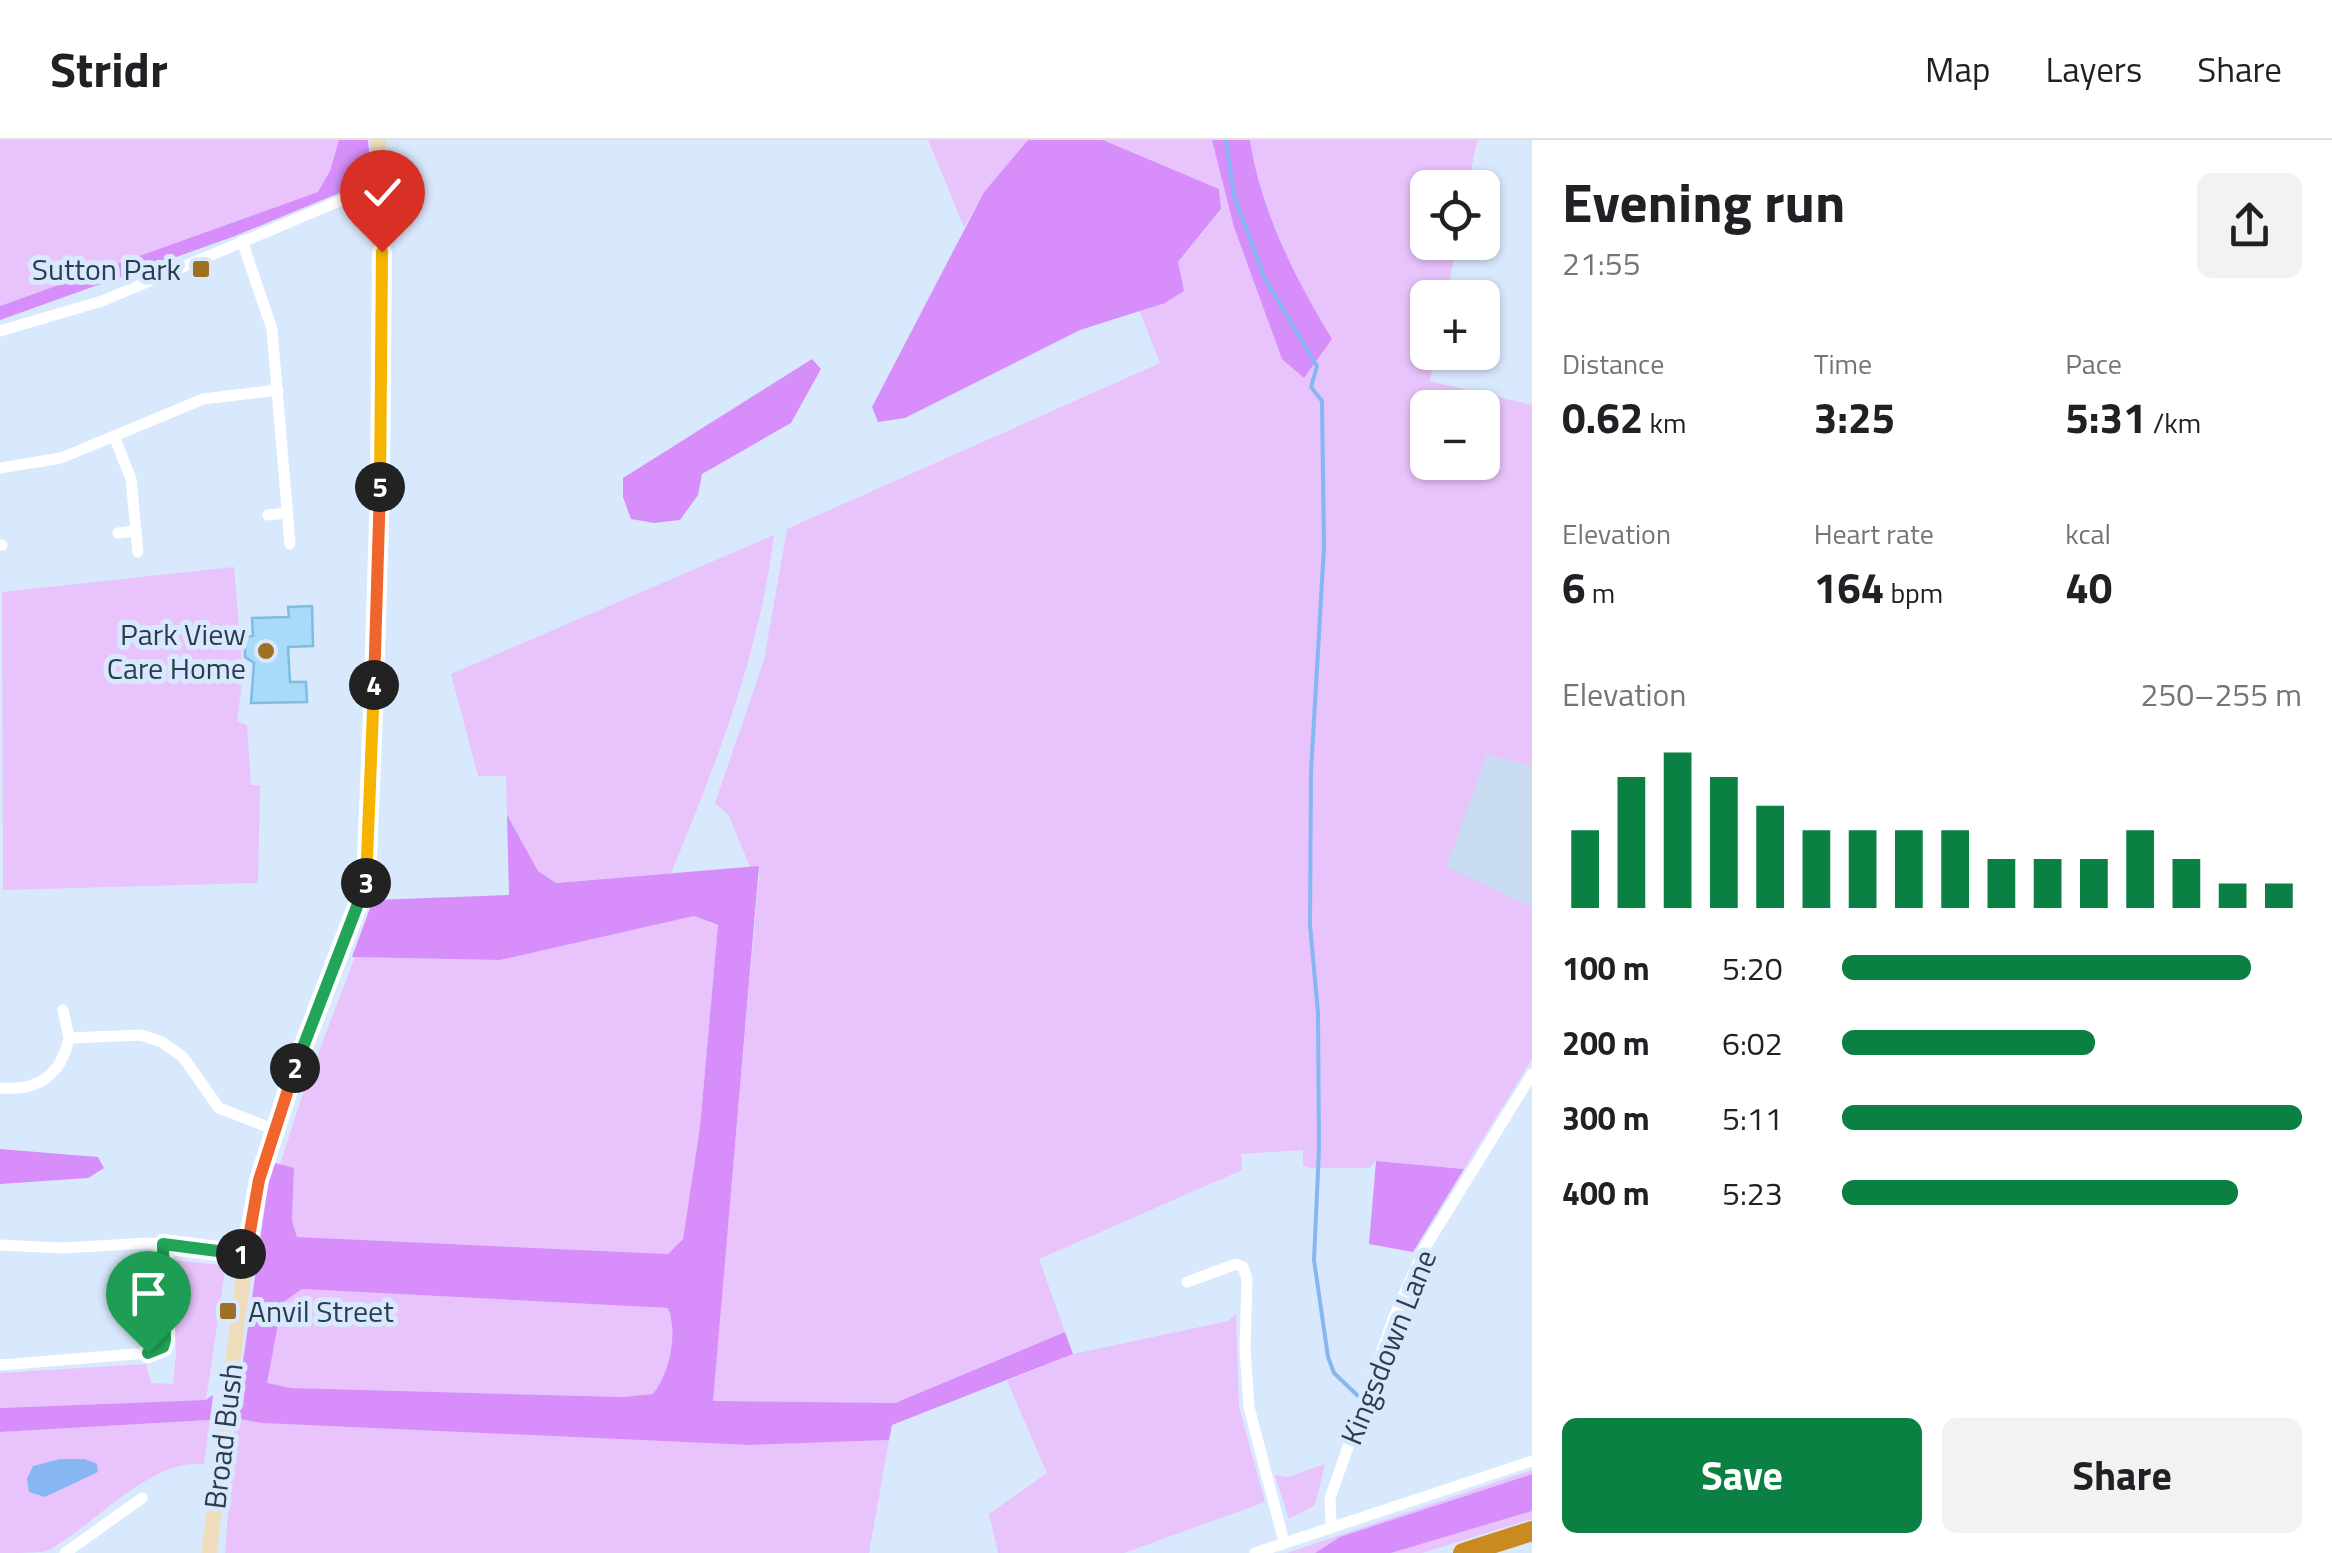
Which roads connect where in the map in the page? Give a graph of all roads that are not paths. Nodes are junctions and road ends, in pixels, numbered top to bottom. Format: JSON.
{"nodes":[{"id":1,"x":378,"y":140,"type":"edge"},
{"id":2,"x":380,"y":184,"type":"junction"},
{"id":3,"x":242,"y":240,"type":"junction"},
{"id":4,"x":0,"y":332,"type":"edge"},
{"id":5,"x":278,"y":390,"type":"junction"},
{"id":6,"x":114,"y":436,"type":"junction"},
{"id":7,"x":0,"y":468,"type":"edge"},
{"id":8,"x":287,"y":513,"type":"junction"},
{"id":9,"x":268,"y":515,"type":"dead end"},
{"id":10,"x":136,"y":531,"type":"junction"},
{"id":11,"x":118,"y":533,"type":"dead end"},
{"id":12,"x":290,"y":544,"type":"dead end"},
{"id":13,"x":138,"y":552,"type":"dead end"},
{"id":14,"x":63,"y":1010,"type":"dead end"},
{"id":15,"x":69,"y":1038,"type":"junction"},
{"id":16,"x":1532,"y":1074,"type":"edge"},
{"id":17,"x":0,"y":1088,"type":"edge"},
{"id":18,"x":273,"y":1129,"type":"junction"},
{"id":19,"x":163,"y":1244,"type":"junction"},
{"id":20,"x":0,"y":1245,"type":"edge"},
{"id":21,"x":246,"y":1254,"type":"junction"},
{"id":22,"x":1187,"y":1282,"type":"dead end"},
{"id":23,"x":0,"y":1365,"type":"edge"},
{"id":24,"x":1532,"y":1460,"type":"edge"},
{"id":25,"x":142,"y":1498,"type":"dead end"},
{"id":26,"x":1331,"y":1525,"type":"junction"},
{"id":27,"x":1532,"y":1531,"type":"edge"},
{"id":28,"x":1284,"y":1542,"type":"junction"},
{"id":29,"x":65,"y":1553,"type":"edge"},
{"id":30,"x":209,"y":1553,"type":"edge"},
{"id":31,"x":1255,"y":1553,"type":"edge"},
{"id":32,"x":1462,"y":1553,"type":"edge"}],
"edges":[{"from":1,"to":2,"type":"main road","name":"Broad Bush"},
{"from":2,"to":3,"type":"street"},
{"from":2,"to":18,"type":"main road","name":"Broad Bush"},
{"from":3,"to":4,"type":"street"},
{"from":3,"to":5,"type":"street"},
{"from":5,"to":6,"type":"street"},
{"from":5,"to":8,"type":"street"},
{"from":6,"to":7,"type":"street"},
{"from":6,"to":10,"type":"street"},
{"from":8,"to":9,"type":"street"},
{"from":8,"to":12,"type":"street"},
{"from":10,"to":11,"type":"street"},
{"from":10,"to":13,"type":"street"},
{"from":14,"to":15,"type":"street"},
{"from":15,"to":17,"type":"street"},
{"from":15,"to":18,"type":"street"},
{"from":16,"to":26,"type":"street","name":"Kingsdown Lane"},
{"from":18,"to":21,"type":"main road","name":"Broad Bush"},
{"from":19,"to":20,"type":"street"},
{"from":19,"to":21,"type":"street"},
{"from":19,"to":23,"type":"street"},
{"from":21,"to":30,"type":"main road","name":"Broad Bush"},
{"from":22,"to":28,"type":"street"},
{"from":24,"to":26,"type":"street"},
{"from":25,"to":29,"type":"street"},
{"from":26,"to":28,"type":"street"},
{"from":27,"to":32,"type":"highway"},
{"from":28,"to":31,"type":"street"}]}
